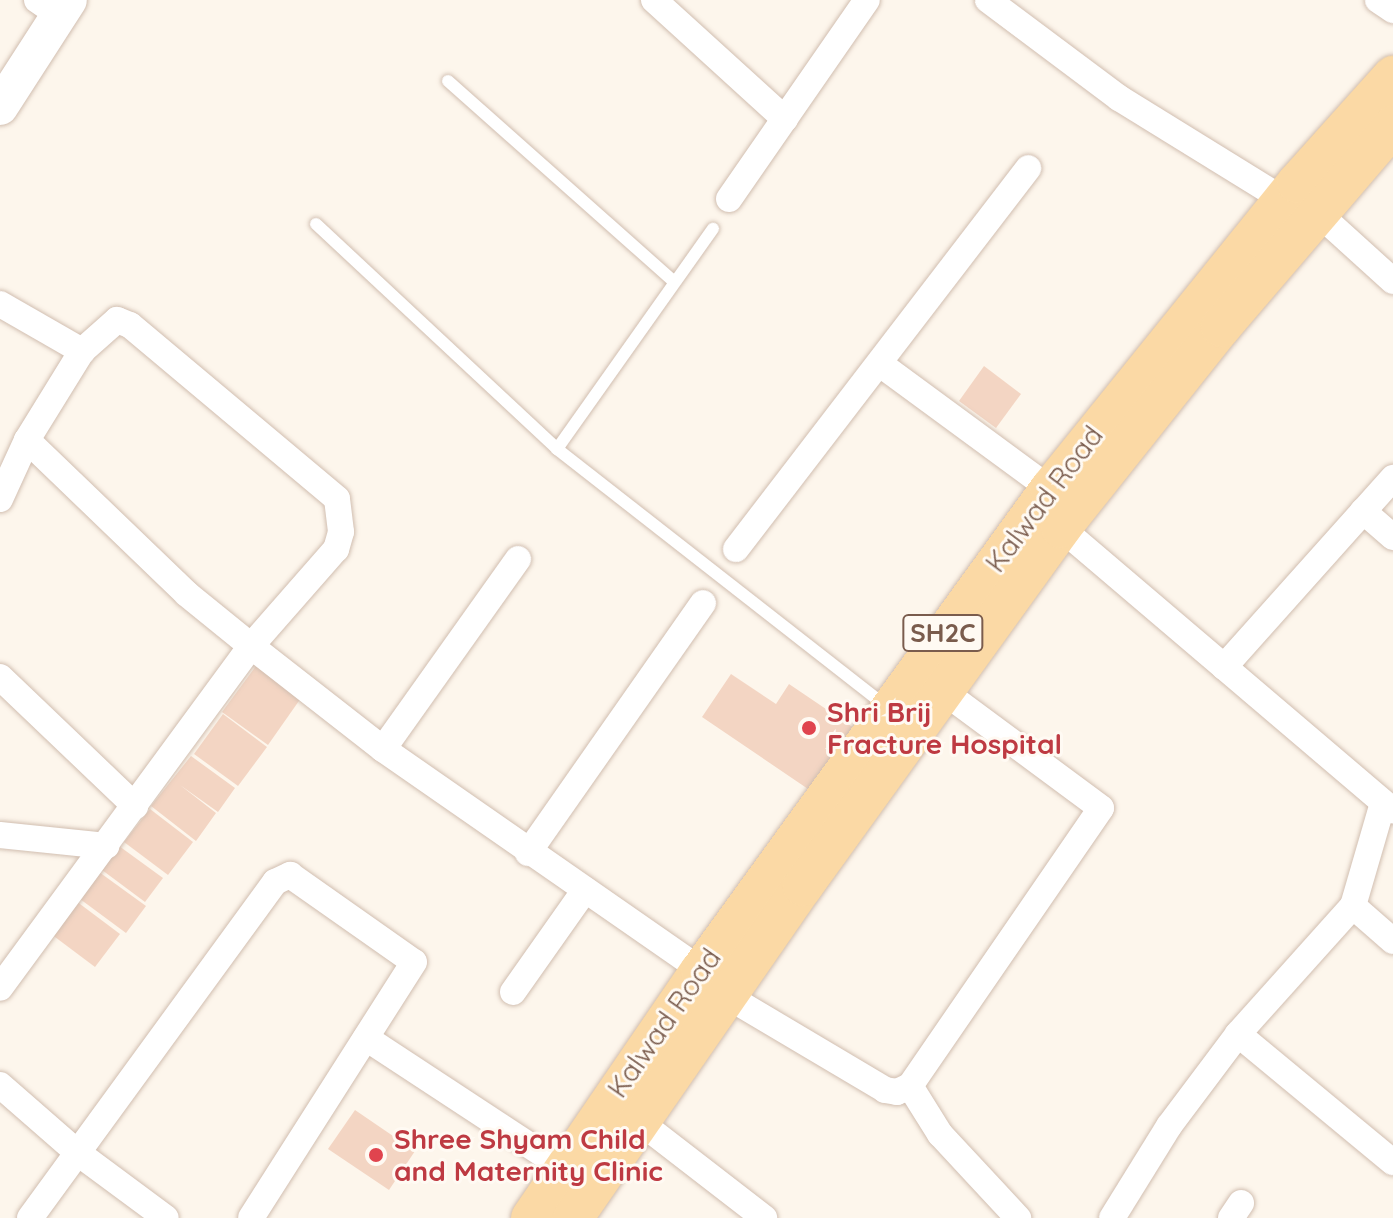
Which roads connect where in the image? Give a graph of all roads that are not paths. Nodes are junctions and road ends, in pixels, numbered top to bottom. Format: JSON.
{"nodes":[{"id":1,"x":654,"y":0,"type":"edge"},
{"id":2,"x":867,"y":0,"type":"edge"},
{"id":3,"x":988,"y":0,"type":"edge"},
{"id":4,"x":1378,"y":0,"type":"edge"},
{"id":5,"x":55,"y":5,"type":"edge"},
{"id":6,"x":1393,"y":10,"type":"edge"},
{"id":7,"x":1393,"y":76,"type":"edge"},
{"id":8,"x":448,"y":81,"type":"dead end"},
{"id":9,"x":0,"y":107,"type":"edge"},
{"id":10,"x":785,"y":119,"type":"junction"},
{"id":11,"x":1393,"y":126,"type":"edge"},
{"id":12,"x":1028,"y":168,"type":"dead end"},
{"id":13,"x":729,"y":199,"type":"dead end"},
{"id":14,"x":1301,"y":207,"type":"junction"},
{"id":15,"x":316,"y":224,"type":"dead end"},
{"id":16,"x":713,"y":229,"type":"dead end"},
{"id":17,"x":1393,"y":281,"type":"edge"},
{"id":18,"x":674,"y":282,"type":"junction"},
{"id":19,"x":0,"y":304,"type":"edge"},
{"id":20,"x":82,"y":351,"type":"junction"},
{"id":21,"x":880,"y":364,"type":"junction"},
{"id":22,"x":27,"y":440,"type":"junction"},
{"id":23,"x":557,"y":449,"type":"junction"},
{"id":24,"x":1393,"y":478,"type":"edge"},
{"id":25,"x":1050,"y":489,"type":"junction"},
{"id":26,"x":0,"y":499,"type":"edge"},
{"id":27,"x":1363,"y":511,"type":"junction"},
{"id":28,"x":1061,"y":528,"type":"junction"},
{"id":29,"x":1393,"y":537,"type":"edge"},
{"id":30,"x":736,"y":549,"type":"dead end"},
{"id":31,"x":518,"y":559,"type":"dead end"},
{"id":32,"x":703,"y":603,"type":"dead end"},
{"id":33,"x":251,"y":646,"type":"junction"},
{"id":34,"x":1224,"y":667,"type":"junction"},
{"id":35,"x":0,"y":677,"type":"edge"},
{"id":36,"x":943,"y":691,"type":"junction"},
{"id":37,"x":888,"y":708,"type":"junction"},
{"id":38,"x":383,"y":749,"type":"junction"},
{"id":39,"x":135,"y":806,"type":"junction"},
{"id":40,"x":1388,"y":807,"type":"edge"},
{"id":41,"x":0,"y":835,"type":"edge"},
{"id":42,"x":106,"y":846,"type":"junction"},
{"id":43,"x":528,"y":853,"type":"junction"},
{"id":44,"x":585,"y":890,"type":"junction"},
{"id":45,"x":1353,"y":906,"type":"junction"},
{"id":46,"x":1393,"y":941,"type":"edge"},
{"id":47,"x":714,"y":983,"type":"junction"},
{"id":48,"x":0,"y":988,"type":"edge"},
{"id":49,"x":513,"y":992,"type":"dead end"},
{"id":50,"x":1238,"y":1034,"type":"junction"},
{"id":51,"x":366,"y":1038,"type":"junction"},
{"id":52,"x":0,"y":1085,"type":"edge"},
{"id":53,"x":910,"y":1086,"type":"junction"},
{"id":54,"x":640,"y":1122,"type":"junction"},
{"id":55,"x":78,"y":1153,"type":"junction"},
{"id":56,"x":1393,"y":1162,"type":"edge"},
{"id":57,"x":564,"y":1168,"type":"junction"},
{"id":58,"x":30,"y":1218,"type":"edge"},
{"id":59,"x":166,"y":1218,"type":"edge"},
{"id":60,"x":251,"y":1218,"type":"edge"},
{"id":61,"x":531,"y":1218,"type":"edge"},
{"id":62,"x":573,"y":1218,"type":"edge"},
{"id":63,"x":764,"y":1218,"type":"edge"},
{"id":64,"x":1018,"y":1218,"type":"edge"},
{"id":65,"x":1112,"y":1218,"type":"edge"}],
"edges":[{"from":1,"to":10,"type":"street"},
{"from":2,"to":10,"type":"street"},
{"from":3,"to":14,"type":"street"},
{"from":4,"to":6,"type":"street"},
{"from":5,"to":9,"type":"street"},
{"from":7,"to":14,"type":"main road","name":"Kalwad Road","number":"SH2C"},
{"from":8,"to":18,"type":"lane"},
{"from":10,"to":13,"type":"street"},
{"from":11,"to":14,"type":"main road","name":"Kalwad Road","number":"SH2C"},
{"from":12,"to":21,"type":"street"},
{"from":14,"to":17,"type":"street"},
{"from":14,"to":25,"type":"main road","name":"Kalwad Road","number":"SH2C"},
{"from":14,"to":28,"type":"main road","name":"Kalwad Road","number":"SH2C"},
{"from":15,"to":23,"type":"lane"},
{"from":16,"to":18,"type":"lane"},
{"from":18,"to":23,"type":"lane"},
{"from":19,"to":20,"type":"street"},
{"from":20,"to":22,"type":"street"},
{"from":20,"to":33,"type":"street"},
{"from":21,"to":25,"type":"street"},
{"from":21,"to":30,"type":"street"},
{"from":22,"to":26,"type":"street"},
{"from":22,"to":33,"type":"street"},
{"from":23,"to":37,"type":"lane"},
{"from":24,"to":27,"type":"street"},
{"from":25,"to":37,"type":"main road","name":"Kalwad Road","number":"SH2C"},
{"from":27,"to":29,"type":"street"},
{"from":27,"to":34,"type":"street"},
{"from":28,"to":34,"type":"street"},
{"from":28,"to":36,"type":"main road","name":"Kalwad Road","number":"SH2C"},
{"from":31,"to":38,"type":"street"},
{"from":32,"to":43,"type":"street"},
{"from":33,"to":38,"type":"street"},
{"from":33,"to":39,"type":"street"},
{"from":34,"to":40,"type":"street"},
{"from":35,"to":39,"type":"street"},
{"from":36,"to":47,"type":"main road","name":"Kalwad Road","number":"SH2C"},
{"from":36,"to":53,"type":"street"},
{"from":37,"to":47,"type":"main road","name":"Kalwad Road","number":"SH2C"},
{"from":38,"to":43,"type":"street"},
{"from":39,"to":42,"type":"street"},
{"from":40,"to":45,"type":"street"},
{"from":41,"to":42,"type":"street"},
{"from":42,"to":48,"type":"street"},
{"from":43,"to":44,"type":"street"},
{"from":44,"to":47,"type":"street"},
{"from":44,"to":49,"type":"street"},
{"from":45,"to":46,"type":"street"},
{"from":45,"to":50,"type":"street"},
{"from":47,"to":53,"type":"street"},
{"from":47,"to":54,"type":"main road","name":"Kalwad Road","number":"SH2C"},
{"from":47,"to":57,"type":"main road","name":"Kalwad Road","number":"SH2C"},
{"from":50,"to":56,"type":"street"},
{"from":50,"to":65,"type":"street"},
{"from":51,"to":55,"type":"street"},
{"from":51,"to":57,"type":"street"},
{"from":51,"to":60,"type":"street"},
{"from":52,"to":55,"type":"street"},
{"from":53,"to":64,"type":"street"},
{"from":54,"to":62,"type":"main road","name":"Kalwad Road","number":"SH2C"},
{"from":54,"to":63,"type":"street"},
{"from":55,"to":58,"type":"street"},
{"from":55,"to":59,"type":"street"},
{"from":57,"to":61,"type":"main road","name":"Kalwad Road","number":"SH2C"}]}
